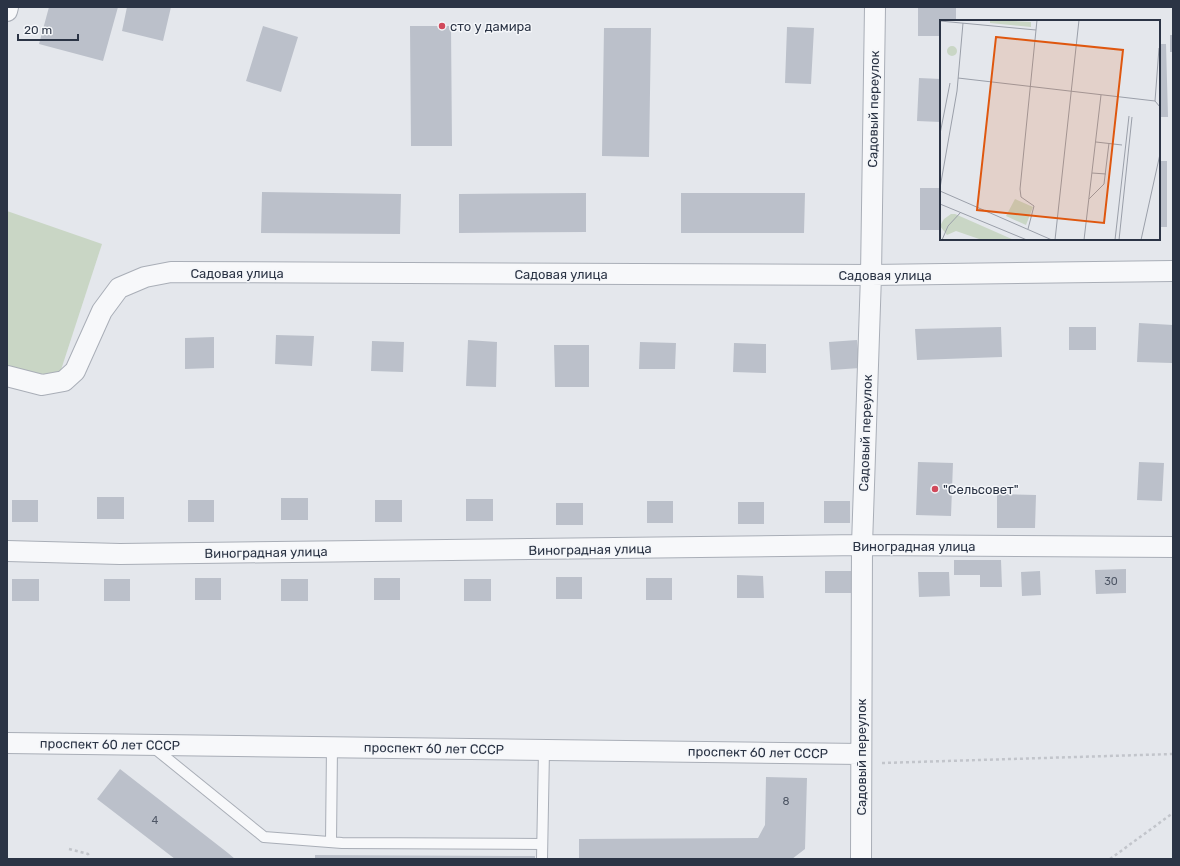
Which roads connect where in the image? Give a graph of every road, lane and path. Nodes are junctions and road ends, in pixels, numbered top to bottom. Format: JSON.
{"nodes":[{"id":1,"x":8,"y":7,"type":"edge"},
{"id":2,"x":875,"y":7,"type":"edge"},
{"id":3,"x":7,"y":11,"type":"edge"},
{"id":4,"x":1173,"y":271,"type":"edge"},
{"id":5,"x":871,"y":275,"type":"junction"},
{"id":6,"x":7,"y":376,"type":"edge"},
{"id":7,"x":862,"y":545,"type":"junction"},
{"id":8,"x":1173,"y":547,"type":"edge"},
{"id":9,"x":7,"y":551,"type":"edge"},
{"id":10,"x":7,"y":743,"type":"edge"},
{"id":11,"x":150,"y":744,"type":"junction"},
{"id":12,"x":332,"y":747,"type":"junction"},
{"id":13,"x":544,"y":750,"type":"junction"},
{"id":14,"x":1173,"y":754,"type":"edge"},
{"id":15,"x":861,"y":759,"type":"junction"},
{"id":16,"x":1173,"y":813,"type":"edge"},
{"id":17,"x":331,"y":842,"type":"junction"},
{"id":18,"x":542,"y":844,"type":"junction"},
{"id":19,"x":69,"y":849,"type":"dead end"},
{"id":20,"x":89,"y":859,"type":"edge"},
{"id":21,"x":542,"y":859,"type":"edge"},
{"id":22,"x":861,"y":859,"type":"edge"},
{"id":23,"x":1110,"y":859,"type":"edge"}],
"edges":[{"from":1,"to":3,"type":"street"},
{"from":2,"to":5,"type":"street","name":"Садовый переулок"},
{"from":4,"to":5,"type":"street","name":"Садовая улица"},
{"from":5,"to":6,"type":"street","name":"Садовая улица"},
{"from":5,"to":7,"type":"street","name":"Садовый переулок"},
{"from":7,"to":8,"type":"street","name":"Виноградная улица"},
{"from":7,"to":9,"type":"street","name":"Виноградная улица"},
{"from":7,"to":15,"type":"street","name":"Садовый переулок"},
{"from":10,"to":11,"type":"street","name":"проспект 60 лет СССР"},
{"from":11,"to":12,"type":"street","name":"проспект 60 лет СССР"},
{"from":11,"to":17,"type":"lane"},
{"from":12,"to":13,"type":"street","name":"проспект 60 лет СССР"},
{"from":12,"to":17,"type":"lane"},
{"from":13,"to":15,"type":"street","name":"проспект 60 лет СССР"},
{"from":13,"to":18,"type":"lane"},
{"from":14,"to":15,"type":"path"},
{"from":15,"to":22,"type":"street","name":"Садовый переулок"},
{"from":16,"to":23,"type":"path"},
{"from":17,"to":18,"type":"lane"},
{"from":18,"to":21,"type":"lane"},
{"from":19,"to":20,"type":"path"}]}
